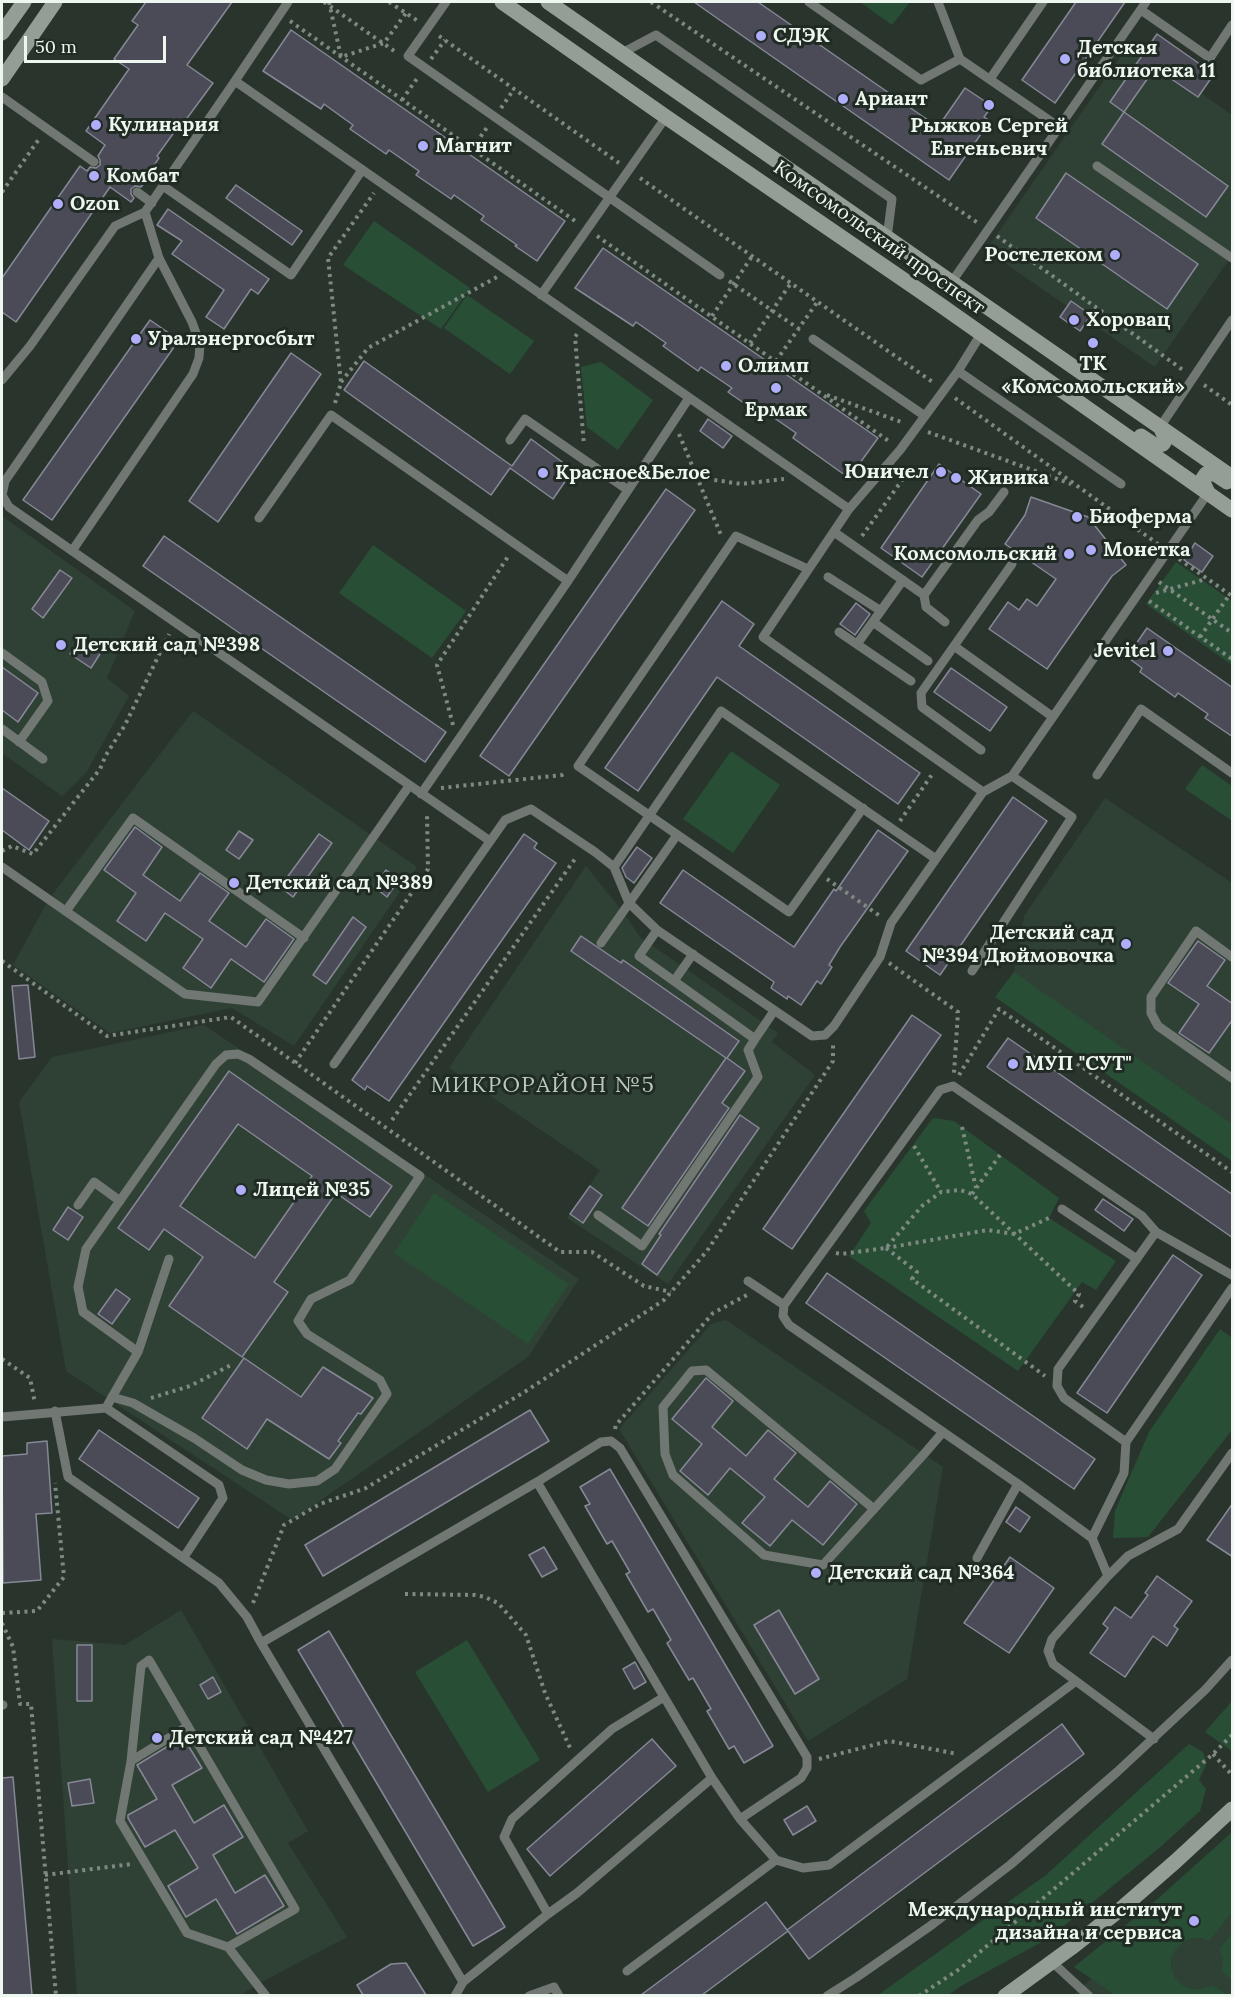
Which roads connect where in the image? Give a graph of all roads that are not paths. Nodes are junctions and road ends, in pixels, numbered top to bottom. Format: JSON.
{"nodes":[{"id":1,"x":24,"y":2,"type":"edge"},
{"id":2,"x":55,"y":2,"type":"edge"},
{"id":3,"x":288,"y":2,"type":"edge"},
{"id":4,"x":446,"y":2,"type":"edge"},
{"id":5,"x":502,"y":2,"type":"edge"},
{"id":6,"x":548,"y":2,"type":"edge"},
{"id":7,"x":809,"y":2,"type":"edge"},
{"id":8,"x":938,"y":2,"type":"edge"},
{"id":9,"x":1043,"y":2,"type":"edge"},
{"id":10,"x":1144,"y":6,"type":"edge"},
{"id":11,"x":1233,"y":25,"type":"edge"},
{"id":12,"x":2,"y":32,"type":"edge"},
{"id":13,"x":622,"y":53,"type":"junction"},
{"id":14,"x":960,"y":58,"type":"junction"},
{"id":15,"x":2,"y":79,"type":"edge"},
{"id":16,"x":990,"y":80,"type":"junction"},
{"id":17,"x":235,"y":81,"type":"junction"},
{"id":18,"x":2,"y":97,"type":"edge"},
{"id":19,"x":666,"y":117,"type":"junction"},
{"id":20,"x":1059,"y":127,"type":"junction"},
{"id":21,"x":94,"y":162,"type":"dead end"},
{"id":22,"x":1098,"y":166,"type":"dead end"},
{"id":23,"x":362,"y":170,"type":"junction"},
{"id":24,"x":163,"y":186,"type":"junction"},
{"id":25,"x":137,"y":192,"type":"dead end"},
{"id":26,"x":609,"y":198,"type":"junction"},
{"id":27,"x":152,"y":203,"type":"junction"},
{"id":28,"x":145,"y":212,"type":"junction"},
{"id":29,"x":887,"y":238,"type":"junction"},
{"id":30,"x":159,"y":258,"type":"junction"},
{"id":31,"x":1233,"y":258,"type":"edge"},
{"id":32,"x":720,"y":275,"type":"road end"},
{"id":33,"x":951,"y":283,"type":"junction"},
{"id":34,"x":541,"y":295,"type":"junction"},
{"id":35,"x":996,"y":313,"type":"junction"},
{"id":36,"x":1233,"y":320,"type":"edge"},
{"id":37,"x":981,"y":334,"type":"junction"},
{"id":38,"x":813,"y":339,"type":"road end"},
{"id":39,"x":958,"y":371,"type":"junction"},
{"id":40,"x":2,"y":380,"type":"edge"},
{"id":41,"x":689,"y":398,"type":"junction"},
{"id":42,"x":1072,"y":398,"type":"junction"},
{"id":43,"x":925,"y":416,"type":"junction"},
{"id":44,"x":1160,"y":427,"type":"junction"},
{"id":45,"x":510,"y":440,"type":"dead end"},
{"id":46,"x":1233,"y":477,"type":"edge"},
{"id":47,"x":1120,"y":484,"type":"dead end"},
{"id":48,"x":1233,"y":486,"type":"edge"},
{"id":49,"x":628,"y":490,"type":"junction"},
{"id":50,"x":1004,"y":492,"type":"dead end"},
{"id":51,"x":1208,"y":493,"type":"junction"},
{"id":52,"x":849,"y":509,"type":"junction"},
{"id":53,"x":1233,"y":510,"type":"edge"},
{"id":54,"x":259,"y":518,"type":"dead end"},
{"id":55,"x":834,"y":532,"type":"junction"},
{"id":56,"x":72,"y":551,"type":"junction"},
{"id":57,"x":1012,"y":564,"type":"dead end"},
{"id":58,"x":808,"y":569,"type":"junction"},
{"id":59,"x":828,"y":577,"type":"dead end"},
{"id":60,"x":903,"y":580,"type":"junction"},
{"id":61,"x":568,"y":581,"type":"junction"},
{"id":62,"x":924,"y":595,"type":"junction"},
{"id":63,"x":881,"y":611,"type":"junction"},
{"id":64,"x":873,"y":622,"type":"junction"},
{"id":65,"x":945,"y":622,"type":"dead end"},
{"id":66,"x":839,"y":632,"type":"dead end"},
{"id":67,"x":857,"y":644,"type":"junction"},
{"id":68,"x":954,"y":646,"type":"junction"},
{"id":69,"x":2,"y":653,"type":"edge"},
{"id":70,"x":928,"y":661,"type":"dead end"},
{"id":71,"x":911,"y":681,"type":"dead end"},
{"id":72,"x":1053,"y":717,"type":"junction"},
{"id":73,"x":2,"y":729,"type":"edge"},
{"id":74,"x":19,"y":742,"type":"junction"},
{"id":75,"x":981,"y":750,"type":"dead end"},
{"id":76,"x":43,"y":759,"type":"dead end"},
{"id":77,"x":1233,"y":773,"type":"edge"},
{"id":78,"x":1097,"y":775,"type":"dead end"},
{"id":79,"x":1012,"y":776,"type":"junction"},
{"id":80,"x":409,"y":786,"type":"junction"},
{"id":81,"x":983,"y":792,"type":"junction"},
{"id":82,"x":424,"y":794,"type":"junction"},
{"id":83,"x":863,"y":808,"type":"junction"},
{"id":84,"x":649,"y":816,"type":"junction"},
{"id":85,"x":677,"y":835,"type":"junction"},
{"id":86,"x":490,"y":841,"type":"junction"},
{"id":87,"x":936,"y":859,"type":"junction"},
{"id":88,"x":2,"y":867,"type":"edge"},
{"id":89,"x":614,"y":867,"type":"junction"},
{"id":90,"x":629,"y":903,"type":"junction"},
{"id":91,"x":66,"y":911,"type":"junction"},
{"id":92,"x":657,"y":930,"type":"junction"},
{"id":93,"x":304,"y":938,"type":"junction"},
{"id":94,"x":601,"y":943,"type":"dead end"},
{"id":95,"x":693,"y":954,"type":"junction"},
{"id":96,"x":1233,"y":957,"type":"edge"},
{"id":97,"x":972,"y":971,"type":"dead end"},
{"id":98,"x":674,"y":981,"type":"junction"},
{"id":99,"x":774,"y":1011,"type":"junction"},
{"id":100,"x":755,"y":1039,"type":"junction"},
{"id":101,"x":334,"y":1064,"type":"dead end"},
{"id":102,"x":1233,"y":1078,"type":"edge"},
{"id":103,"x":120,"y":1201,"type":"junction"},
{"id":104,"x":78,"y":1205,"type":"dead end"},
{"id":105,"x":1062,"y":1209,"type":"dead end"},
{"id":106,"x":598,"y":1215,"type":"dead end"},
{"id":107,"x":1156,"y":1232,"type":"junction"},
{"id":108,"x":169,"y":1259,"type":"dead end"},
{"id":109,"x":1137,"y":1259,"type":"junction"},
{"id":110,"x":1233,"y":1275,"type":"edge"},
{"id":111,"x":748,"y":1281,"type":"dead end"},
{"id":112,"x":1233,"y":1288,"type":"edge"},
{"id":113,"x":784,"y":1305,"type":"junction"},
{"id":114,"x":138,"y":1352,"type":"junction"},
{"id":115,"x":112,"y":1397,"type":"junction"},
{"id":116,"x":106,"y":1408,"type":"junction"},
{"id":117,"x":55,"y":1411,"type":"junction"},
{"id":118,"x":2,"y":1417,"type":"edge"},
{"id":119,"x":943,"y":1432,"type":"junction"},
{"id":120,"x":1126,"y":1442,"type":"junction"},
{"id":121,"x":1233,"y":1453,"type":"edge"},
{"id":122,"x":537,"y":1482,"type":"junction"},
{"id":123,"x":1018,"y":1484,"type":"junction"},
{"id":124,"x":874,"y":1509,"type":"junction"},
{"id":125,"x":1092,"y":1538,"type":"junction"},
{"id":126,"x":184,"y":1557,"type":"junction"},
{"id":127,"x":977,"y":1558,"type":"dead end"},
{"id":128,"x":1108,"y":1576,"type":"junction"},
{"id":129,"x":261,"y":1643,"type":"junction"},
{"id":130,"x":1233,"y":1660,"type":"edge"},
{"id":131,"x":1076,"y":1682,"type":"junction"},
{"id":132,"x":664,"y":1697,"type":"junction"},
{"id":133,"x":188,"y":1726,"type":"junction"},
{"id":134,"x":1154,"y":1738,"type":"junction"},
{"id":135,"x":131,"y":1761,"type":"junction"},
{"id":136,"x":712,"y":1778,"type":"junction"},
{"id":137,"x":1232,"y":1810,"type":"edge"},
{"id":138,"x":740,"y":1819,"type":"junction"},
{"id":139,"x":776,"y":1860,"type":"junction"},
{"id":140,"x":548,"y":1914,"type":"junction"},
{"id":141,"x":228,"y":1947,"type":"junction"},
{"id":142,"x":1052,"y":1962,"type":"junction"},
{"id":143,"x":627,"y":1971,"type":"dead end"},
{"id":144,"x":463,"y":1982,"type":"junction"},
{"id":145,"x":1015,"y":1993,"type":"edge"},
{"id":146,"x":266,"y":1995,"type":"edge"},
{"id":147,"x":455,"y":1995,"type":"edge"},
{"id":148,"x":530,"y":1995,"type":"edge"},
{"id":149,"x":559,"y":1995,"type":"edge"},
{"id":150,"x":827,"y":1995,"type":"edge"},
{"id":151,"x":1089,"y":1995,"type":"edge"}],
"edges":[{"from":1,"to":12,"type":"main road"},
{"from":2,"to":15,"type":"main road"},
{"from":3,"to":17,"type":"lane"},
{"from":4,"to":26,"type":"lane"},
{"from":5,"to":19,"type":"main road","name":"Комсомольский проспект"},
{"from":6,"to":13,"type":"main road","name":"Комсомольский проспект"},
{"from":7,"to":14,"type":"lane"},
{"from":8,"to":14,"type":"lane"},
{"from":9,"to":16,"type":"lane"},
{"from":10,"to":11,"type":"lane"},
{"from":10,"to":20,"type":"lane"},
{"from":13,"to":29,"type":"main road","name":"Комсомольский проспект"},
{"from":13,"to":29,"type":"lane"},
{"from":14,"to":16,"type":"lane"},
{"from":16,"to":20,"type":"lane"},
{"from":17,"to":23,"type":"lane"},
{"from":17,"to":24,"type":"lane"},
{"from":18,"to":21,"type":"lane"},
{"from":19,"to":26,"type":"lane"},
{"from":19,"to":37,"type":"main road","name":"Комсомольский проспект"},
{"from":20,"to":33,"type":"lane"},
{"from":22,"to":31,"type":"lane"},
{"from":23,"to":24,"type":"lane"},
{"from":23,"to":34,"type":"lane"},
{"from":24,"to":27,"type":"lane"},
{"from":25,"to":27,"type":"lane"},
{"from":26,"to":32,"type":"lane"},
{"from":26,"to":34,"type":"lane"},
{"from":27,"to":28,"type":"lane"},
{"from":28,"to":30,"type":"lane"},
{"from":28,"to":40,"type":"lane"},
{"from":29,"to":33,"type":"main road","name":"Комсомольский проспект"},
{"from":30,"to":56,"type":"lane"},
{"from":30,"to":56,"type":"lane"},
{"from":33,"to":35,"type":"main road","name":"Комсомольский проспект"},
{"from":34,"to":41,"type":"lane"},
{"from":35,"to":37,"type":"main road"},
{"from":35,"to":44,"type":"main road","name":"Комсомольский проспект"},
{"from":36,"to":44,"type":"lane"},
{"from":37,"to":39,"type":"lane"},
{"from":37,"to":42,"type":"main road","name":"Комсомольский проспект"},
{"from":38,"to":43,"type":"lane"},
{"from":39,"to":43,"type":"lane"},
{"from":39,"to":47,"type":"lane"},
{"from":41,"to":49,"type":"lane"},
{"from":41,"to":52,"type":"lane"},
{"from":42,"to":44,"type":"main road"},
{"from":42,"to":51,"type":"main road","name":"Комсомольский проспект"},
{"from":43,"to":52,"type":"lane"},
{"from":44,"to":46,"type":"main road","name":"Комсомольский проспект"},
{"from":45,"to":49,"type":"lane"},
{"from":48,"to":51,"type":"main road"},
{"from":49,"to":61,"type":"lane"},
{"from":50,"to":62,"type":"lane"},
{"from":51,"to":53,"type":"main road","name":"Комсомольский проспект"},
{"from":51,"to":72,"type":"lane"},
{"from":52,"to":55,"type":"lane"},
{"from":54,"to":61,"type":"lane"},
{"from":55,"to":58,"type":"lane"},
{"from":55,"to":60,"type":"lane"},
{"from":56,"to":80,"type":"lane"},
{"from":57,"to":68,"type":"lane"},
{"from":58,"to":81,"type":"lane"},
{"from":58,"to":84,"type":"lane"},
{"from":59,"to":63,"type":"lane"},
{"from":60,"to":62,"type":"lane"},
{"from":60,"to":63,"type":"lane"},
{"from":61,"to":82,"type":"lane"},
{"from":62,"to":65,"type":"lane"},
{"from":63,"to":64,"type":"lane"},
{"from":64,"to":67,"type":"lane"},
{"from":64,"to":70,"type":"lane"},
{"from":66,"to":67,"type":"lane"},
{"from":67,"to":71,"type":"lane"},
{"from":68,"to":72,"type":"lane"},
{"from":68,"to":75,"type":"lane"},
{"from":69,"to":74,"type":"lane"},
{"from":72,"to":79,"type":"lane"},
{"from":73,"to":74,"type":"lane"},
{"from":74,"to":76,"type":"lane"},
{"from":77,"to":78,"type":"lane"},
{"from":79,"to":81,"type":"lane"},
{"from":79,"to":97,"type":"lane"},
{"from":80,"to":82,"type":"lane"},
{"from":80,"to":93,"type":"lane"},
{"from":81,"to":87,"type":"lane"},
{"from":82,"to":86,"type":"lane"},
{"from":83,"to":84,"type":"lane"},
{"from":83,"to":85,"type":"lane"},
{"from":83,"to":87,"type":"lane"},
{"from":84,"to":85,"type":"lane"},
{"from":84,"to":89,"type":"lane"},
{"from":85,"to":90,"type":"lane"},
{"from":86,"to":89,"type":"lane"},
{"from":86,"to":101,"type":"lane"},
{"from":87,"to":99,"type":"lane"},
{"from":88,"to":91,"type":"lane"},
{"from":89,"to":90,"type":"lane"},
{"from":90,"to":92,"type":"lane"},
{"from":90,"to":94,"type":"lane"},
{"from":91,"to":93,"type":"lane"},
{"from":91,"to":93,"type":"lane"},
{"from":92,"to":95,"type":"lane"},
{"from":92,"to":98,"type":"lane"},
{"from":95,"to":98,"type":"lane"},
{"from":95,"to":99,"type":"lane"},
{"from":96,"to":102,"type":"lane"},
{"from":98,"to":100,"type":"lane"},
{"from":99,"to":100,"type":"lane"},
{"from":100,"to":106,"type":"lane"},
{"from":103,"to":104,"type":"lane"},
{"from":103,"to":114,"type":"lane"},
{"from":103,"to":115,"type":"lane"},
{"from":105,"to":109,"type":"lane"},
{"from":107,"to":109,"type":"lane"},
{"from":107,"to":110,"type":"lane"},
{"from":107,"to":113,"type":"lane"},
{"from":108,"to":114,"type":"lane"},
{"from":109,"to":120,"type":"lane"},
{"from":111,"to":113,"type":"lane"},
{"from":112,"to":120,"type":"lane"},
{"from":113,"to":119,"type":"lane"},
{"from":114,"to":115,"type":"lane"},
{"from":115,"to":116,"type":"lane"},
{"from":116,"to":117,"type":"lane"},
{"from":116,"to":126,"type":"lane"},
{"from":117,"to":118,"type":"lane"},
{"from":117,"to":126,"type":"lane"},
{"from":119,"to":123,"type":"lane"},
{"from":119,"to":124,"type":"lane"},
{"from":120,"to":125,"type":"lane"},
{"from":121,"to":128,"type":"lane"},
{"from":122,"to":129,"type":"lane"},
{"from":122,"to":132,"type":"lane"},
{"from":122,"to":138,"type":"lane"},
{"from":123,"to":125,"type":"lane"},
{"from":123,"to":127,"type":"lane"},
{"from":124,"to":124,"type":"lane"},
{"from":125,"to":128,"type":"lane"},
{"from":126,"to":129,"type":"lane"},
{"from":128,"to":131,"type":"lane"},
{"from":129,"to":144,"type":"lane"},
{"from":130,"to":134,"type":"lane"},
{"from":131,"to":134,"type":"lane"},
{"from":131,"to":139,"type":"lane"},
{"from":132,"to":136,"type":"lane"},
{"from":132,"to":140,"type":"lane"},
{"from":133,"to":135,"type":"lane"},
{"from":133,"to":135,"type":"lane"},
{"from":133,"to":141,"type":"lane"},
{"from":134,"to":150,"type":"lane"},
{"from":135,"to":141,"type":"lane"},
{"from":136,"to":138,"type":"lane"},
{"from":136,"to":140,"type":"lane"},
{"from":137,"to":142,"type":"main road"},
{"from":138,"to":139,"type":"lane"},
{"from":139,"to":143,"type":"lane"},
{"from":140,"to":144,"type":"lane"},
{"from":141,"to":146,"type":"lane"},
{"from":142,"to":145,"type":"main road"},
{"from":142,"to":151,"type":"lane"},
{"from":144,"to":147,"type":"lane"},
{"from":148,"to":149,"type":"lane"}]}
